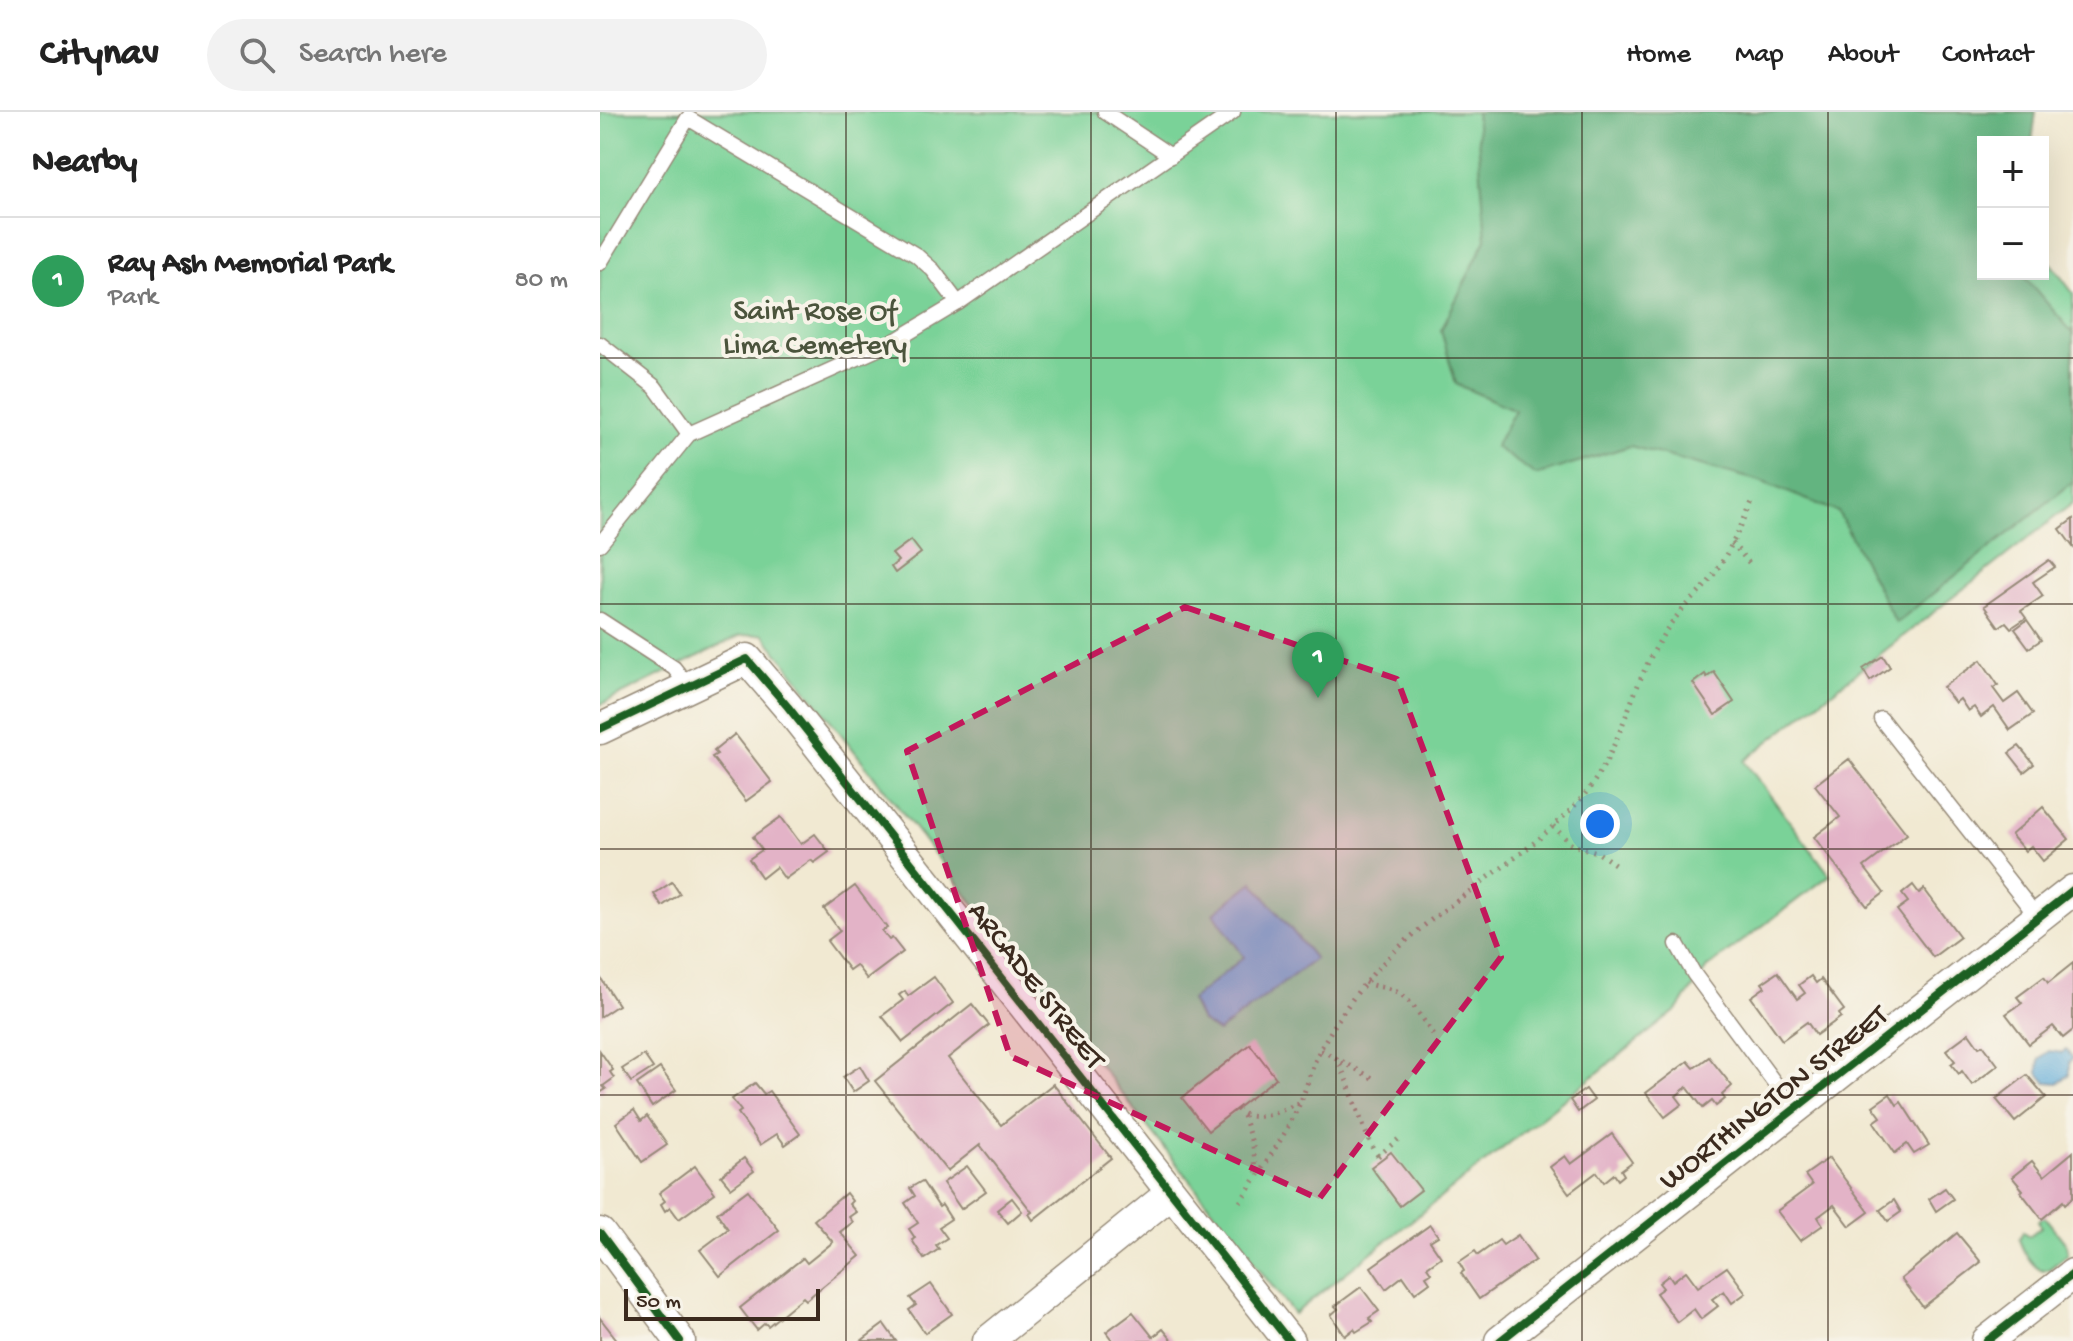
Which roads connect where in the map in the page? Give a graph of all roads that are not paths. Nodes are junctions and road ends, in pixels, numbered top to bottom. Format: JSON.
{"nodes":[{"id":1,"x":1105,"y":112,"type":"edge"},
{"id":2,"x":1233,"y":112,"type":"edge"},
{"id":3,"x":686,"y":114,"type":"edge"},
{"id":4,"x":1171,"y":156,"type":"junction"},
{"id":5,"x":600,"y":263,"type":"edge"},
{"id":6,"x":958,"y":303,"type":"junction"},
{"id":7,"x":600,"y":344,"type":"edge"},
{"id":8,"x":689,"y":434,"type":"junction"},
{"id":9,"x":600,"y":544,"type":"edge"},
{"id":10,"x":600,"y":620,"type":"edge"},
{"id":11,"x":686,"y":688,"type":"junction"},
{"id":12,"x":1881,"y":719,"type":"dead end"},
{"id":13,"x":600,"y":729,"type":"edge"},
{"id":14,"x":2073,"y":891,"type":"edge"},
{"id":15,"x":2038,"y":918,"type":"junction"},
{"id":16,"x":1677,"y":944,"type":"dead end"},
{"id":17,"x":1794,"y":1109,"type":"junction"},
{"id":18,"x":1171,"y":1193,"type":"junction"},
{"id":19,"x":600,"y":1233,"type":"edge"},
{"id":20,"x":2073,"y":1274,"type":"edge"},
{"id":21,"x":680,"y":1341,"type":"edge"},
{"id":22,"x":988,"y":1341,"type":"edge"},
{"id":23,"x":1289,"y":1341,"type":"edge"},
{"id":24,"x":1500,"y":1341,"type":"edge"},
{"id":25,"x":1987,"y":1341,"type":"edge"}],
"edges":[{"from":1,"to":4,"type":"lane"},
{"from":2,"to":4,"type":"lane"},
{"from":3,"to":5,"type":"lane"},
{"from":3,"to":6,"type":"lane"},
{"from":4,"to":6,"type":"lane"},
{"from":6,"to":8,"type":"lane"},
{"from":7,"to":8,"type":"lane"},
{"from":8,"to":9,"type":"lane"},
{"from":10,"to":11,"type":"lane"},
{"from":11,"to":13,"type":"street"},
{"from":11,"to":18,"type":"street","name":"ARCADE STREET"},
{"from":12,"to":15,"type":"lane"},
{"from":14,"to":15,"type":"street","name":"WORTHINGTON STREET"},
{"from":15,"to":17,"type":"street","name":"WORTHINGTON STREET"},
{"from":16,"to":17,"type":"lane"},
{"from":17,"to":24,"type":"street","name":"WORTHINGTON STREET"},
{"from":18,"to":22,"type":"street"},
{"from":18,"to":23,"type":"street","name":"ARCADE STREET"},
{"from":19,"to":21,"type":"street"},
{"from":20,"to":25,"type":"street"}]}
